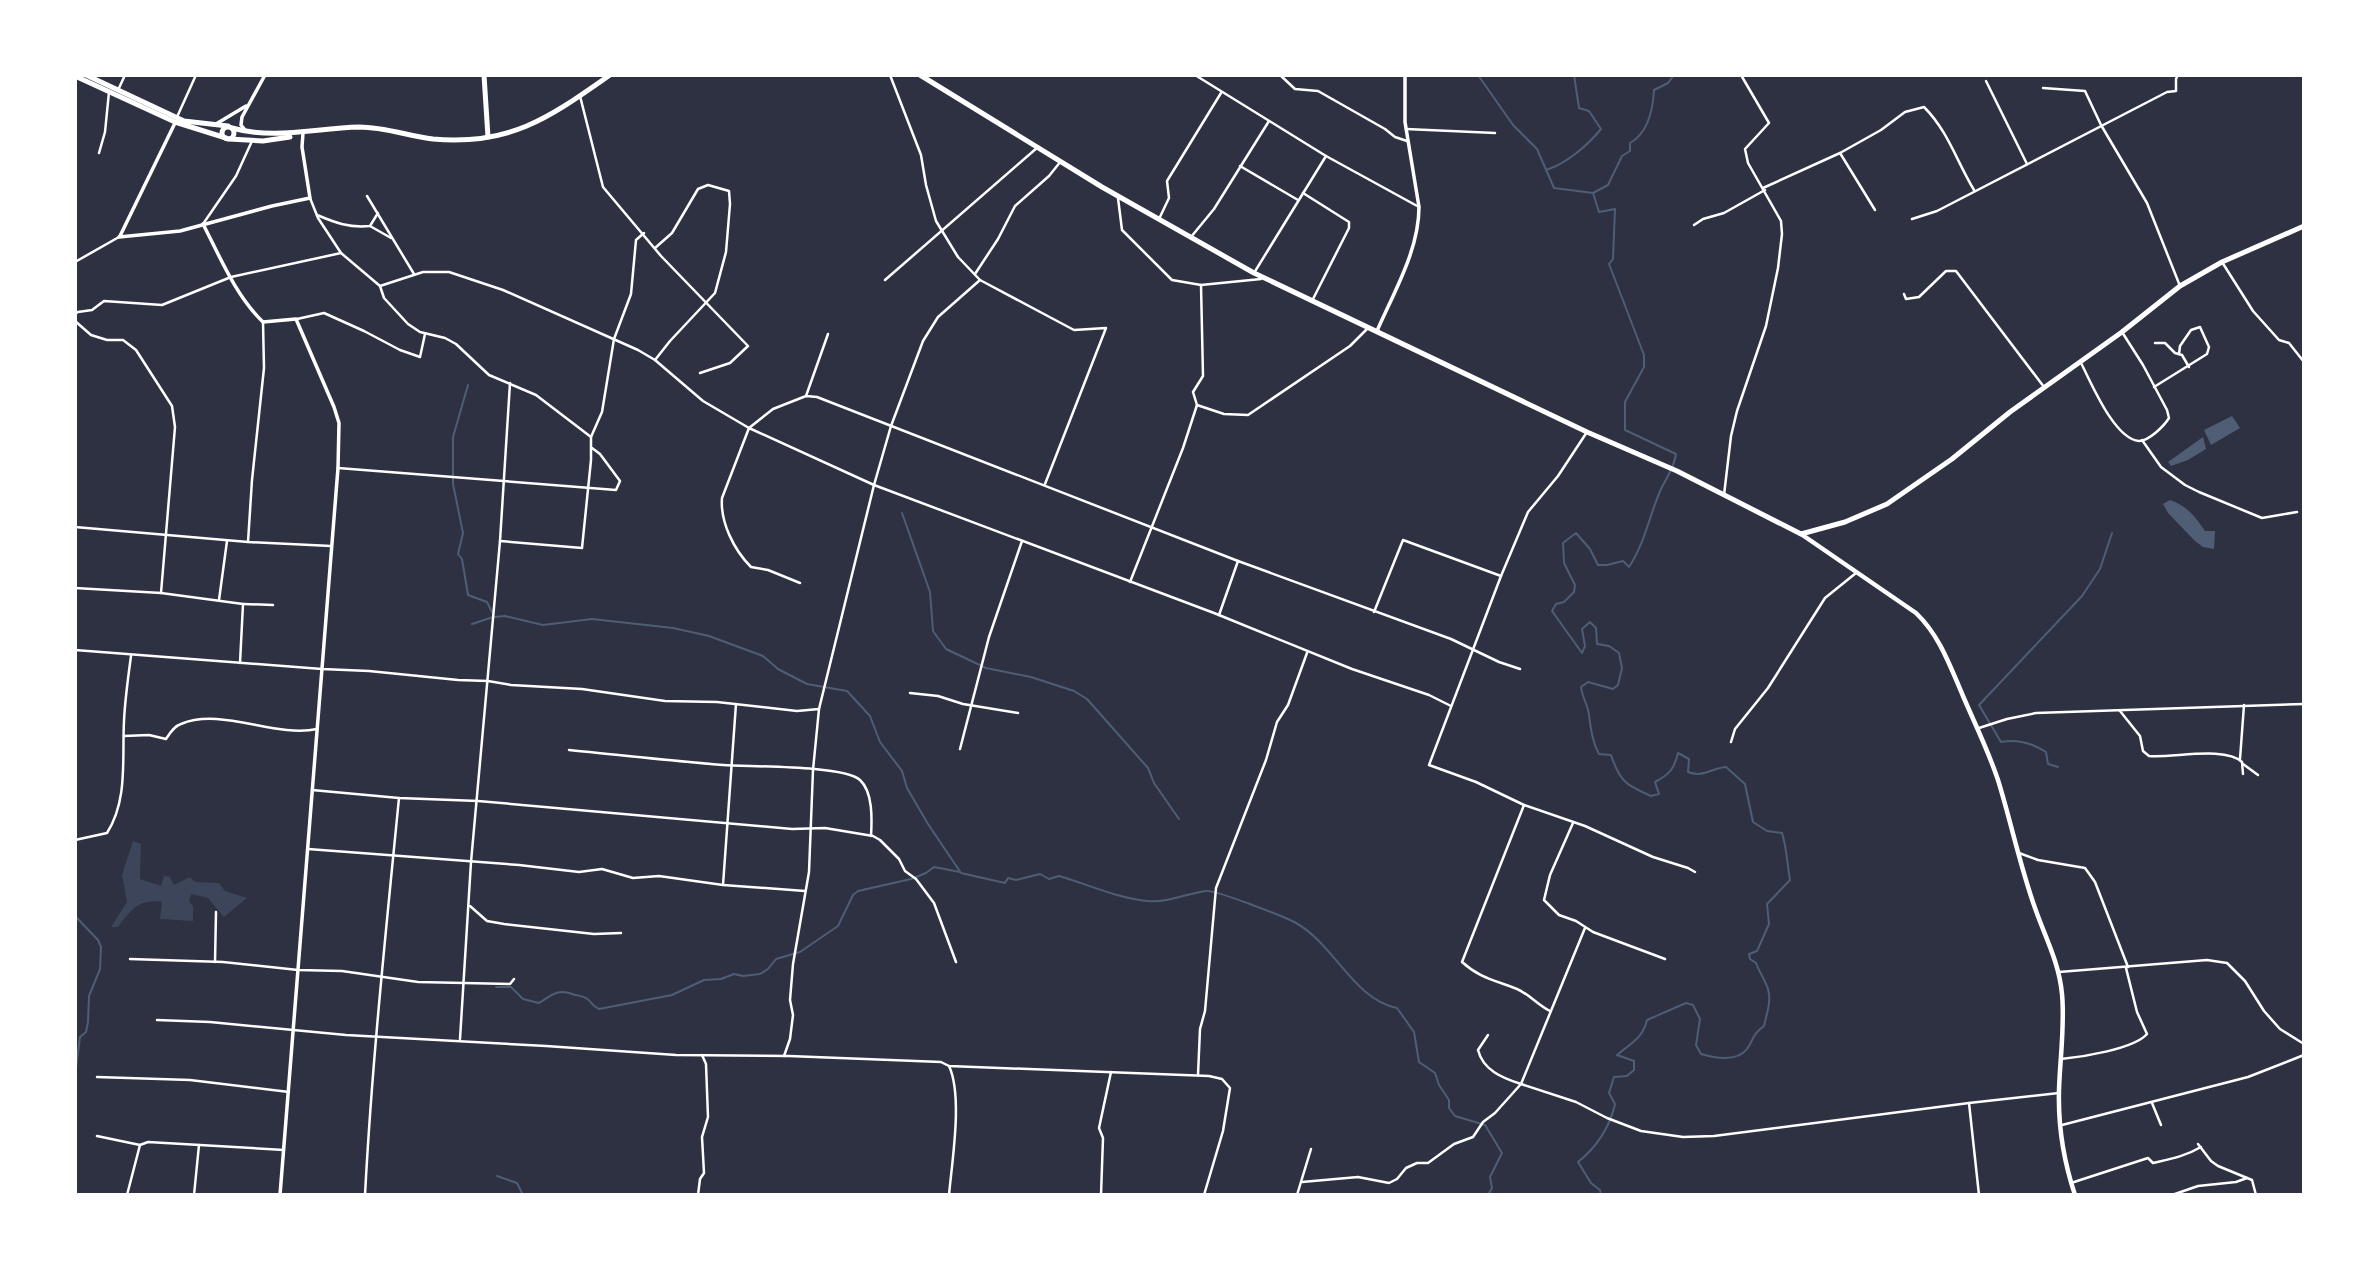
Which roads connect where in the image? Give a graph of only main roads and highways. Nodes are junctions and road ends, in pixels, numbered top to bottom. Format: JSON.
{"nodes":[{"id":1,"x":86,"y":75,"type":"edge"},
{"id":2,"x":484,"y":75,"type":"edge"},
{"id":3,"x":610,"y":75,"type":"edge"},
{"id":4,"x":920,"y":75,"type":"edge"},
{"id":5,"x":75,"y":76,"type":"edge"},
{"id":6,"x":117,"y":92,"type":"junction"},
{"id":7,"x":176,"y":120,"type":"junction"},
{"id":8,"x":230,"y":127,"type":"junction"},
{"id":9,"x":303,"y":133,"type":"junction"},
{"id":10,"x":488,"y":137,"type":"junction"},
{"id":11,"x":227,"y":139,"type":"junction"},
{"id":12,"x":2304,"y":226,"type":"edge"},
{"id":13,"x":1801,"y":534,"type":"junction"},
{"id":14,"x":2075,"y":1195,"type":"edge"}],
"edges":[{"from":1,"to":6,"type":"highway"},
{"from":2,"to":10,"type":"highway"},
{"from":3,"to":10,"type":"highway"},
{"from":4,"to":13,"type":"highway"},
{"from":5,"to":6,"type":"highway"},
{"from":6,"to":7,"type":"highway"},
{"from":7,"to":8,"type":"highway"},
{"from":7,"to":11,"type":"highway"},
{"from":8,"to":9,"type":"highway"},
{"from":8,"to":11,"type":"highway"},
{"from":9,"to":10,"type":"highway"},
{"from":9,"to":11,"type":"highway"},
{"from":12,"to":13,"type":"highway"},
{"from":13,"to":14,"type":"main road"}]}
